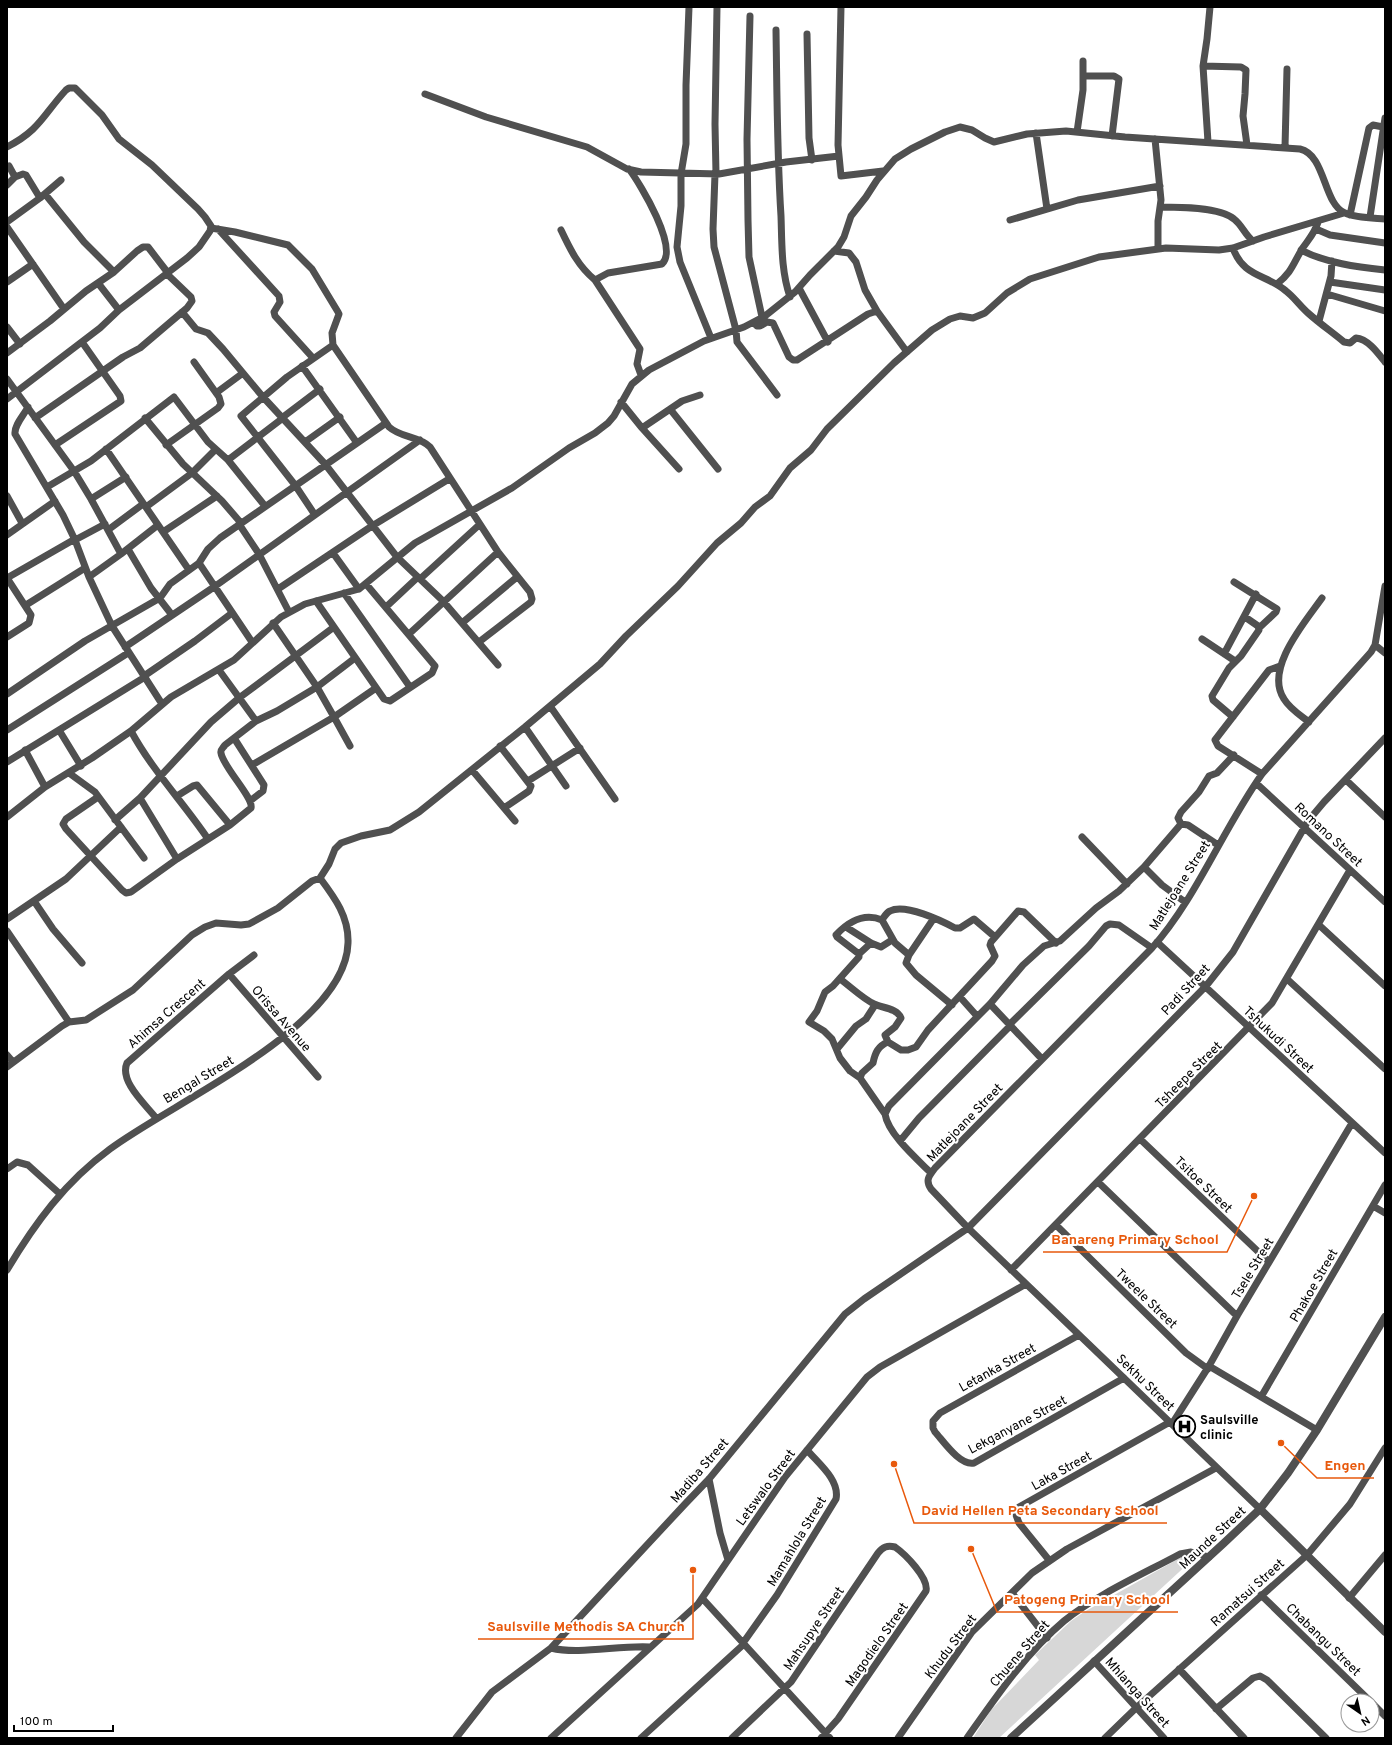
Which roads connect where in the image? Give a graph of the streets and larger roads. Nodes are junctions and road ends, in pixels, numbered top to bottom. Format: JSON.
{"nodes":[{"id":1,"x":689,"y":7,"type":"edge"},
{"id":2,"x":717,"y":7,"type":"edge"},
{"id":3,"x":841,"y":7,"type":"edge"},
{"id":4,"x":1210,"y":7,"type":"edge"},
{"id":5,"x":750,"y":16,"type":"dead end"},
{"id":6,"x":776,"y":30,"type":"dead end"},
{"id":7,"x":806,"y":34,"type":"dead end"},
{"id":8,"x":1083,"y":60,"type":"dead end"},
{"id":9,"x":1203,"y":66,"type":"junction"},
{"id":10,"x":1287,"y":69,"type":"dead end"},
{"id":11,"x":1084,"y":76,"type":"junction"},
{"id":12,"x":426,"y":94,"type":"dead end"},
{"id":13,"x":1385,"y":118,"type":"edge"},
{"id":14,"x":1383,"y":127,"type":"junction"},
{"id":15,"x":1077,"y":132,"type":"junction"},
{"id":16,"x":1036,"y":133,"type":"junction"},
{"id":17,"x":1112,"y":136,"type":"junction"},
{"id":18,"x":1155,"y":139,"type":"junction"},
{"id":19,"x":1208,"y":142,"type":"junction"},
{"id":20,"x":1247,"y":145,"type":"junction"},
{"id":21,"x":7,"y":147,"type":"edge"},
{"id":22,"x":1285,"y":147,"type":"junction"},
{"id":23,"x":839,"y":156,"type":"junction"},
{"id":24,"x":812,"y":160,"type":"junction"},
{"id":25,"x":778,"y":164,"type":"junction"},
{"id":26,"x":9,"y":166,"type":"dead end"},
{"id":27,"x":630,"y":169,"type":"junction"},
{"id":28,"x":748,"y":170,"type":"junction"},
{"id":29,"x":884,"y":171,"type":"junction"},
{"id":30,"x":681,"y":174,"type":"junction"},
{"id":31,"x":716,"y":174,"type":"junction"},
{"id":32,"x":15,"y":177,"type":"junction"},
{"id":33,"x":61,"y":180,"type":"dead end"},
{"id":34,"x":7,"y":185,"type":"edge"},
{"id":35,"x":1160,"y":186,"type":"junction"},
{"id":36,"x":43,"y":196,"type":"junction"},
{"id":37,"x":1160,"y":207,"type":"junction"},
{"id":38,"x":1047,"y":209,"type":"junction"},
{"id":39,"x":1347,"y":214,"type":"junction"},
{"id":40,"x":1370,"y":217,"type":"junction"},
{"id":41,"x":1385,"y":219,"type":"edge"},
{"id":42,"x":1010,"y":220,"type":"dead end"},
{"id":43,"x":7,"y":222,"type":"edge"},
{"id":44,"x":1317,"y":226,"type":"junction"},
{"id":45,"x":7,"y":227,"type":"edge"},
{"id":46,"x":214,"y":229,"type":"junction"},
{"id":47,"x":561,"y":230,"type":"dead end"},
{"id":48,"x":1253,"y":241,"type":"junction"},
{"id":49,"x":1385,"y":243,"type":"edge"},
{"id":50,"x":1233,"y":248,"type":"junction"},
{"id":51,"x":1158,"y":249,"type":"junction"},
{"id":52,"x":1301,"y":250,"type":"junction"},
{"id":53,"x":834,"y":251,"type":"junction"},
{"id":54,"x":1332,"y":261,"type":"junction"},
{"id":55,"x":33,"y":264,"type":"junction"},
{"id":56,"x":1385,"y":270,"type":"edge"},
{"id":57,"x":114,"y":272,"type":"junction"},
{"id":58,"x":168,"y":274,"type":"junction"},
{"id":59,"x":595,"y":280,"type":"junction"},
{"id":60,"x":7,"y":282,"type":"edge"},
{"id":61,"x":1330,"y":282,"type":"junction"},
{"id":62,"x":98,"y":283,"type":"junction"},
{"id":63,"x":1277,"y":284,"type":"junction"},
{"id":64,"x":799,"y":288,"type":"junction"},
{"id":65,"x":1385,"y":290,"type":"edge"},
{"id":66,"x":1327,"y":294,"type":"junction"},
{"id":67,"x":790,"y":297,"type":"junction"},
{"id":68,"x":64,"y":309,"type":"junction"},
{"id":69,"x":120,"y":310,"type":"junction"},
{"id":70,"x":877,"y":311,"type":"junction"},
{"id":71,"x":1385,"y":311,"type":"edge"},
{"id":72,"x":182,"y":312,"type":"junction"},
{"id":73,"x":762,"y":318,"type":"junction"},
{"id":74,"x":1319,"y":321,"type":"junction"},
{"id":75,"x":754,"y":323,"type":"junction"},
{"id":76,"x":7,"y":327,"type":"edge"},
{"id":77,"x":736,"y":330,"type":"junction"},
{"id":78,"x":711,"y":338,"type":"junction"},
{"id":79,"x":82,"y":342,"type":"junction"},
{"id":80,"x":828,"y":342,"type":"junction"},
{"id":81,"x":20,"y":344,"type":"junction"},
{"id":82,"x":333,"y":345,"type":"junction"},
{"id":83,"x":907,"y":352,"type":"junction"},
{"id":84,"x":7,"y":353,"type":"edge"},
{"id":85,"x":312,"y":358,"type":"junction"},
{"id":86,"x":194,"y":362,"type":"dead end"},
{"id":87,"x":1385,"y":362,"type":"edge"},
{"id":88,"x":302,"y":366,"type":"junction"},
{"id":89,"x":103,"y":371,"type":"junction"},
{"id":90,"x":243,"y":373,"type":"junction"},
{"id":91,"x":641,"y":375,"type":"junction"},
{"id":92,"x":7,"y":379,"type":"edge"},
{"id":93,"x":320,"y":389,"type":"junction"},
{"id":94,"x":17,"y":392,"type":"junction"},
{"id":95,"x":216,"y":392,"type":"junction"},
{"id":96,"x":778,"y":394,"type":"dead end"},
{"id":97,"x":700,"y":395,"type":"dead end"},
{"id":98,"x":263,"y":397,"type":"junction"},
{"id":99,"x":7,"y":399,"type":"edge"},
{"id":100,"x":621,"y":402,"type":"junction"},
{"id":101,"x":28,"y":407,"type":"junction"},
{"id":102,"x":670,"y":409,"type":"junction"},
{"id":103,"x":340,"y":417,"type":"junction"},
{"id":104,"x":35,"y":418,"type":"junction"},
{"id":105,"x":145,"y":418,"type":"junction"},
{"id":106,"x":283,"y":418,"type":"junction"},
{"id":107,"x":386,"y":423,"type":"junction"},
{"id":108,"x":194,"y":425,"type":"junction"},
{"id":109,"x":642,"y":428,"type":"junction"},
{"id":110,"x":258,"y":437,"type":"junction"},
{"id":111,"x":420,"y":440,"type":"junction"},
{"id":112,"x":305,"y":442,"type":"junction"},
{"id":113,"x":357,"y":443,"type":"junction"},
{"id":114,"x":55,"y":445,"type":"junction"},
{"id":115,"x":166,"y":445,"type":"junction"},
{"id":116,"x":106,"y":450,"type":"junction"},
{"id":117,"x":215,"y":450,"type":"junction"},
{"id":118,"x":228,"y":460,"type":"junction"},
{"id":119,"x":325,"y":464,"type":"junction"},
{"id":120,"x":678,"y":469,"type":"dead end"},
{"id":121,"x":718,"y":469,"type":"dead end"},
{"id":122,"x":74,"y":471,"type":"junction"},
{"id":123,"x":192,"y":473,"type":"junction"},
{"id":124,"x":126,"y":477,"type":"junction"},
{"id":125,"x":449,"y":479,"type":"junction"},
{"id":126,"x":295,"y":485,"type":"junction"},
{"id":127,"x":47,"y":487,"type":"junction"},
{"id":128,"x":347,"y":492,"type":"junction"},
{"id":129,"x":7,"y":496,"type":"edge"},
{"id":130,"x":217,"y":496,"type":"junction"},
{"id":131,"x":91,"y":499,"type":"junction"},
{"id":132,"x":55,"y":501,"type":"junction"},
{"id":133,"x":145,"y":505,"type":"junction"},
{"id":134,"x":265,"y":506,"type":"junction"},
{"id":135,"x":471,"y":510,"type":"junction"},
{"id":136,"x":315,"y":515,"type":"junction"},
{"id":137,"x":22,"y":523,"type":"junction"},
{"id":138,"x":240,"y":524,"type":"junction"},
{"id":139,"x":158,"y":525,"type":"junction"},
{"id":140,"x":479,"y":525,"type":"junction"},
{"id":141,"x":372,"y":526,"type":"junction"},
{"id":142,"x":107,"y":527,"type":"junction"},
{"id":143,"x":162,"y":532,"type":"junction"},
{"id":144,"x":7,"y":534,"type":"edge"},
{"id":145,"x":75,"y":540,"type":"junction"},
{"id":146,"x":128,"y":549,"type":"junction"},
{"id":147,"x":498,"y":552,"type":"junction"},
{"id":148,"x":334,"y":553,"type":"junction"},
{"id":149,"x":121,"y":554,"type":"junction"},
{"id":150,"x":259,"y":554,"type":"junction"},
{"id":151,"x":397,"y":557,"type":"junction"},
{"id":152,"x":199,"y":563,"type":"junction"},
{"id":153,"x":85,"y":568,"type":"junction"},
{"id":154,"x":189,"y":570,"type":"junction"},
{"id":155,"x":89,"y":577,"type":"junction"},
{"id":156,"x":517,"y":577,"type":"junction"},
{"id":157,"x":7,"y":578,"type":"edge"},
{"id":158,"x":419,"y":578,"type":"junction"},
{"id":159,"x":1234,"y":582,"type":"dead end"},
{"id":160,"x":366,"y":584,"type":"junction"},
{"id":161,"x":214,"y":586,"type":"junction"},
{"id":162,"x":1385,"y":586,"type":"edge"},
{"id":163,"x":359,"y":588,"type":"junction"},
{"id":164,"x":278,"y":589,"type":"junction"},
{"id":165,"x":344,"y":593,"type":"junction"},
{"id":166,"x":1256,"y":594,"type":"junction"},
{"id":167,"x":160,"y":598,"type":"junction"},
{"id":168,"x":1322,"y":598,"type":"dead end"},
{"id":169,"x":316,"y":601,"type":"junction"},
{"id":170,"x":443,"y":602,"type":"junction"},
{"id":171,"x":26,"y":605,"type":"junction"},
{"id":172,"x":386,"y":608,"type":"junction"},
{"id":173,"x":289,"y":612,"type":"junction"},
{"id":174,"x":232,"y":613,"type":"junction"},
{"id":175,"x":172,"y":615,"type":"junction"},
{"id":176,"x":1245,"y":616,"type":"junction"},
{"id":177,"x":273,"y":623,"type":"junction"},
{"id":178,"x":462,"y":623,"type":"junction"},
{"id":179,"x":112,"y":626,"type":"junction"},
{"id":180,"x":334,"y":627,"type":"junction"},
{"id":181,"x":1259,"y":628,"type":"junction"},
{"id":182,"x":409,"y":634,"type":"junction"},
{"id":183,"x":7,"y":636,"type":"edge"},
{"id":184,"x":1202,"y":639,"type":"dead end"},
{"id":185,"x":252,"y":642,"type":"junction"},
{"id":186,"x":479,"y":642,"type":"junction"},
{"id":187,"x":1376,"y":645,"type":"junction"},
{"id":188,"x":127,"y":650,"type":"junction"},
{"id":189,"x":1385,"y":653,"type":"edge"},
{"id":190,"x":1224,"y":654,"type":"junction"},
{"id":191,"x":296,"y":656,"type":"junction"},
{"id":192,"x":356,"y":658,"type":"junction"},
{"id":193,"x":1235,"y":661,"type":"junction"},
{"id":194,"x":498,"y":665,"type":"dead end"},
{"id":195,"x":1280,"y":666,"type":"junction"},
{"id":196,"x":219,"y":670,"type":"junction"},
{"id":197,"x":144,"y":676,"type":"junction"},
{"id":198,"x":317,"y":687,"type":"junction"},
{"id":199,"x":410,"y":687,"type":"junction"},
{"id":200,"x":376,"y":688,"type":"junction"},
{"id":201,"x":7,"y":694,"type":"edge"},
{"id":202,"x":239,"y":698,"type":"junction"},
{"id":203,"x":162,"y":704,"type":"junction"},
{"id":204,"x":550,"y":706,"type":"junction"},
{"id":205,"x":334,"y":717,"type":"junction"},
{"id":206,"x":1232,"y":717,"type":"junction"},
{"id":207,"x":256,"y":721,"type":"junction"},
{"id":208,"x":1309,"y":722,"type":"junction"},
{"id":209,"x":526,"y":727,"type":"junction"},
{"id":210,"x":7,"y":730,"type":"edge"},
{"id":211,"x":59,"y":730,"type":"junction"},
{"id":212,"x":131,"y":731,"type":"junction"},
{"id":213,"x":234,"y":738,"type":"junction"},
{"id":214,"x":1385,"y":738,"type":"edge"},
{"id":215,"x":350,"y":746,"type":"dead end"},
{"id":216,"x":500,"y":746,"type":"junction"},
{"id":217,"x":580,"y":748,"type":"junction"},
{"id":218,"x":25,"y":750,"type":"junction"},
{"id":219,"x":1234,"y":755,"type":"junction"},
{"id":220,"x":7,"y":762,"type":"edge"},
{"id":221,"x":81,"y":766,"type":"junction"},
{"id":222,"x":252,"y":766,"type":"junction"},
{"id":223,"x":552,"y":766,"type":"junction"},
{"id":224,"x":472,"y":770,"type":"junction"},
{"id":225,"x":69,"y":773,"type":"junction"},
{"id":226,"x":1262,"y":774,"type":"junction"},
{"id":227,"x":160,"y":776,"type":"junction"},
{"id":228,"x":1346,"y":780,"type":"junction"},
{"id":229,"x":528,"y":781,"type":"junction"},
{"id":230,"x":1256,"y":783,"type":"junction"},
{"id":231,"x":566,"y":786,"type":"dead end"},
{"id":232,"x":46,"y":787,"type":"junction"},
{"id":233,"x":177,"y":796,"type":"junction"},
{"id":234,"x":98,"y":797,"type":"junction"},
{"id":235,"x":140,"y":798,"type":"junction"},
{"id":236,"x":615,"y":799,"type":"dead end"},
{"id":237,"x":250,"y":801,"type":"junction"},
{"id":238,"x":504,"y":808,"type":"junction"},
{"id":239,"x":7,"y":817,"type":"edge"},
{"id":240,"x":1385,"y":817,"type":"edge"},
{"id":241,"x":115,"y":820,"type":"junction"},
{"id":242,"x":515,"y":821,"type":"dead end"},
{"id":243,"x":1181,"y":824,"type":"junction"},
{"id":244,"x":230,"y":825,"type":"junction"},
{"id":245,"x":121,"y":827,"type":"junction"},
{"id":246,"x":1304,"y":827,"type":"junction"},
{"id":247,"x":1082,"y":838,"type":"dead end"},
{"id":248,"x":208,"y":839,"type":"junction"},
{"id":249,"x":1218,"y":845,"type":"junction"},
{"id":250,"x":91,"y":857,"type":"junction"},
{"id":251,"x":144,"y":858,"type":"dead end"},
{"id":252,"x":177,"y":859,"type":"junction"},
{"id":253,"x":1144,"y":867,"type":"junction"},
{"id":254,"x":1350,"y":870,"type":"junction"},
{"id":255,"x":320,"y":878,"type":"junction"},
{"id":256,"x":1127,"y":884,"type":"junction"},
{"id":257,"x":34,"y":901,"type":"junction"},
{"id":258,"x":1185,"y":902,"type":"junction"},
{"id":259,"x":1385,"y":902,"type":"edge"},
{"id":260,"x":934,"y":918,"type":"junction"},
{"id":261,"x":7,"y":919,"type":"edge"},
{"id":262,"x":882,"y":920,"type":"junction"},
{"id":263,"x":1318,"y":925,"type":"junction"},
{"id":264,"x":846,"y":927,"type":"junction"},
{"id":265,"x":8,"y":935,"type":"edge"},
{"id":266,"x":995,"y":937,"type":"junction"},
{"id":267,"x":892,"y":940,"type":"junction"},
{"id":268,"x":1056,"y":942,"type":"junction"},
{"id":269,"x":1157,"y":942,"type":"junction"},
{"id":270,"x":871,"y":943,"type":"junction"},
{"id":271,"x":1152,"y":948,"type":"junction"},
{"id":272,"x":859,"y":954,"type":"junction"},
{"id":273,"x":254,"y":955,"type":"dead end"},
{"id":274,"x":909,"y":955,"type":"junction"},
{"id":275,"x":82,"y":963,"type":"dead end"},
{"id":276,"x":229,"y":974,"type":"junction"},
{"id":277,"x":840,"y":979,"type":"junction"},
{"id":278,"x":1287,"y":979,"type":"junction"},
{"id":279,"x":1206,"y":986,"type":"junction"},
{"id":280,"x":1385,"y":986,"type":"edge"},
{"id":281,"x":960,"y":997,"type":"junction"},
{"id":282,"x":990,"y":1004,"type":"junction"},
{"id":283,"x":875,"y":1005,"type":"junction"},
{"id":284,"x":952,"y":1006,"type":"junction"},
{"id":285,"x":977,"y":1016,"type":"junction"},
{"id":286,"x":70,"y":1022,"type":"junction"},
{"id":287,"x":1010,"y":1025,"type":"junction"},
{"id":288,"x":1249,"y":1028,"type":"junction"},
{"id":289,"x":282,"y":1036,"type":"junction"},
{"id":290,"x":888,"y":1042,"type":"junction"},
{"id":291,"x":837,"y":1049,"type":"junction"},
{"id":292,"x":7,"y":1055,"type":"edge"},
{"id":293,"x":1042,"y":1059,"type":"junction"},
{"id":294,"x":10,"y":1065,"type":"edge"},
{"id":295,"x":1385,"y":1069,"type":"edge"},
{"id":296,"x":318,"y":1077,"type":"dead end"},
{"id":297,"x":860,"y":1078,"type":"junction"},
{"id":298,"x":885,"y":1114,"type":"junction"},
{"id":299,"x":156,"y":1118,"type":"junction"},
{"id":300,"x":1352,"y":1123,"type":"junction"},
{"id":301,"x":1140,"y":1139,"type":"junction"},
{"id":302,"x":900,"y":1140,"type":"junction"},
{"id":303,"x":1385,"y":1152,"type":"edge"},
{"id":304,"x":7,"y":1169,"type":"edge"},
{"id":305,"x":931,"y":1173,"type":"junction"},
{"id":306,"x":928,"y":1182,"type":"joint"},
{"id":307,"x":1098,"y":1182,"type":"junction"},
{"id":308,"x":1385,"y":1184,"type":"edge"},
{"id":309,"x":60,"y":1194,"type":"junction"},
{"id":310,"x":1372,"y":1206,"type":"junction"},
{"id":311,"x":1385,"y":1213,"type":"edge"},
{"id":312,"x":1056,"y":1225,"type":"junction"},
{"id":313,"x":968,"y":1228,"type":"junction"},
{"id":314,"x":1269,"y":1262,"type":"junction"},
{"id":315,"x":7,"y":1270,"type":"edge"},
{"id":316,"x":1011,"y":1270,"type":"junction"},
{"id":317,"x":1026,"y":1284,"type":"junction"},
{"id":318,"x":1237,"y":1316,"type":"junction"},
{"id":319,"x":1385,"y":1317,"type":"edge"},
{"id":320,"x":1079,"y":1335,"type":"junction"},
{"id":321,"x":1208,"y":1367,"type":"junction"},
{"id":322,"x":1124,"y":1378,"type":"junction"},
{"id":323,"x":1261,"y":1397,"type":"junction"},
{"id":324,"x":1171,"y":1423,"type":"junction"},
{"id":325,"x":932,"y":1424,"type":"joint"},
{"id":326,"x":1317,"y":1430,"type":"junction"},
{"id":327,"x":1385,"y":1448,"type":"edge"},
{"id":328,"x":807,"y":1450,"type":"junction"},
{"id":329,"x":1216,"y":1468,"type":"junction"},
{"id":330,"x":709,"y":1479,"type":"junction"},
{"id":331,"x":1260,"y":1509,"type":"junction"},
{"id":332,"x":1307,"y":1555,"type":"junction"},
{"id":333,"x":1385,"y":1555,"type":"edge"},
{"id":334,"x":1209,"y":1557,"type":"junction"},
{"id":335,"x":728,"y":1560,"type":"junction"},
{"id":336,"x":1049,"y":1560,"type":"junction"},
{"id":337,"x":909,"y":1561,"type":"joint"},
{"id":338,"x":1012,"y":1593,"type":"junction"},
{"id":339,"x":1261,"y":1595,"type":"junction"},
{"id":340,"x":702,"y":1598,"type":"junction"},
{"id":341,"x":1349,"y":1598,"type":"junction"},
{"id":342,"x":1385,"y":1632,"type":"edge"},
{"id":343,"x":1047,"y":1638,"type":"junction"},
{"id":344,"x":744,"y":1644,"type":"junction"},
{"id":345,"x":650,"y":1646,"type":"junction"},
{"id":346,"x":551,"y":1648,"type":"junction"},
{"id":347,"x":1094,"y":1661,"type":"junction"},
{"id":348,"x":1179,"y":1669,"type":"junction"},
{"id":349,"x":786,"y":1688,"type":"junction"},
{"id":350,"x":1362,"y":1693,"type":"edge"},
{"id":351,"x":1136,"y":1708,"type":"junction"},
{"id":352,"x":1216,"y":1709,"type":"junction"},
{"id":353,"x":826,"y":1737,"type":"edge"},
{"id":354,"x":456,"y":1738,"type":"edge"},
{"id":355,"x":551,"y":1738,"type":"edge"},
{"id":356,"x":641,"y":1738,"type":"edge"},
{"id":357,"x":732,"y":1738,"type":"edge"},
{"id":358,"x":898,"y":1738,"type":"edge"},
{"id":359,"x":967,"y":1738,"type":"edge"},
{"id":360,"x":1011,"y":1738,"type":"edge"},
{"id":361,"x":1105,"y":1738,"type":"edge"},
{"id":362,"x":1164,"y":1738,"type":"edge"},
{"id":363,"x":1244,"y":1738,"type":"edge"},
{"id":364,"x":1326,"y":1738,"type":"edge"}],
"edges":[{"from":1,"to":30,"type":"street"},
{"from":2,"to":31,"type":"street"},
{"from":3,"to":23,"type":"street"},
{"from":4,"to":9,"type":"street"},
{"from":5,"to":28,"type":"street"},
{"from":6,"to":25,"type":"street"},
{"from":7,"to":24,"type":"street"},
{"from":8,"to":11,"type":"street"},
{"from":9,"to":19,"type":"street"},
{"from":9,"to":20,"type":"street"},
{"from":10,"to":22,"type":"street"},
{"from":11,"to":15,"type":"street"},
{"from":11,"to":17,"type":"street"},
{"from":12,"to":27,"type":"street"},
{"from":13,"to":14,"type":"street"},
{"from":14,"to":39,"type":"street"},
{"from":14,"to":40,"type":"street"},
{"from":15,"to":16,"type":"street"},
{"from":15,"to":17,"type":"street"},
{"from":16,"to":29,"type":"street"},
{"from":16,"to":38,"type":"street"},
{"from":17,"to":18,"type":"street"},
{"from":18,"to":19,"type":"street"},
{"from":18,"to":35,"type":"street"},
{"from":19,"to":20,"type":"street"},
{"from":20,"to":22,"type":"street"},
{"from":21,"to":46,"type":"street"},
{"from":22,"to":39,"type":"street"},
{"from":23,"to":24,"type":"street"},
{"from":23,"to":29,"type":"street"},
{"from":24,"to":25,"type":"street"},
{"from":25,"to":28,"type":"street"},
{"from":25,"to":67,"type":"street"},
{"from":26,"to":32,"type":"street"},
{"from":27,"to":30,"type":"street"},
{"from":27,"to":59,"type":"street"},
{"from":28,"to":31,"type":"street"},
{"from":28,"to":73,"type":"street"},
{"from":29,"to":53,"type":"street"},
{"from":30,"to":31,"type":"street"},
{"from":30,"to":78,"type":"street"},
{"from":31,"to":77,"type":"street"},
{"from":32,"to":34,"type":"street"},
{"from":32,"to":36,"type":"street"},
{"from":33,"to":36,"type":"street"},
{"from":35,"to":37,"type":"street"},
{"from":35,"to":38,"type":"street"},
{"from":36,"to":43,"type":"street"},
{"from":36,"to":57,"type":"street"},
{"from":37,"to":48,"type":"street"},
{"from":37,"to":51,"type":"street"},
{"from":38,"to":42,"type":"street"},
{"from":39,"to":40,"type":"street"},
{"from":39,"to":44,"type":"street"},
{"from":40,"to":41,"type":"street"},
{"from":44,"to":48,"type":"street"},
{"from":44,"to":49,"type":"street"},
{"from":44,"to":52,"type":"street"},
{"from":45,"to":55,"type":"street"},
{"from":46,"to":58,"type":"street"},
{"from":46,"to":82,"type":"street"},
{"from":46,"to":85,"type":"street"},
{"from":47,"to":59,"type":"street"},
{"from":48,"to":50,"type":"street"},
{"from":50,"to":51,"type":"street"},
{"from":50,"to":63,"type":"street"},
{"from":51,"to":83,"type":"street"},
{"from":52,"to":54,"type":"street"},
{"from":52,"to":63,"type":"street"},
{"from":53,"to":64,"type":"street"},
{"from":53,"to":70,"type":"street"},
{"from":54,"to":56,"type":"street"},
{"from":54,"to":61,"type":"street"},
{"from":55,"to":60,"type":"street"},
{"from":55,"to":68,"type":"street"},
{"from":57,"to":58,"type":"street"},
{"from":57,"to":62,"type":"street"},
{"from":58,"to":69,"type":"street"},
{"from":58,"to":72,"type":"street"},
{"from":59,"to":91,"type":"street"},
{"from":61,"to":65,"type":"street"},
{"from":61,"to":66,"type":"street"},
{"from":62,"to":68,"type":"street"},
{"from":62,"to":69,"type":"street"},
{"from":63,"to":74,"type":"street"},
{"from":64,"to":67,"type":"street"},
{"from":64,"to":80,"type":"street"},
{"from":66,"to":71,"type":"street"},
{"from":66,"to":74,"type":"street"},
{"from":67,"to":73,"type":"street"},
{"from":68,"to":81,"type":"street"},
{"from":69,"to":79,"type":"street"},
{"from":70,"to":80,"type":"street"},
{"from":70,"to":83,"type":"street"},
{"from":72,"to":89,"type":"street"},
{"from":72,"to":90,"type":"street"},
{"from":73,"to":75,"type":"street"},
{"from":74,"to":87,"type":"street"},
{"from":75,"to":77,"type":"street"},
{"from":75,"to":80,"type":"street"},
{"from":76,"to":81,"type":"street"},
{"from":77,"to":78,"type":"street"},
{"from":77,"to":96,"type":"street"},
{"from":78,"to":91,"type":"street"},
{"from":79,"to":89,"type":"street"},
{"from":79,"to":94,"type":"street"},
{"from":81,"to":84,"type":"street"},
{"from":82,"to":85,"type":"street"},
{"from":82,"to":107,"type":"street"},
{"from":83,"to":204,"type":"street"},
{"from":85,"to":88,"type":"street"},
{"from":86,"to":95,"type":"street"},
{"from":88,"to":93,"type":"street"},
{"from":88,"to":98,"type":"street"},
{"from":89,"to":104,"type":"street"},
{"from":89,"to":114,"type":"street"},
{"from":90,"to":95,"type":"street"},
{"from":90,"to":98,"type":"street"},
{"from":91,"to":100,"type":"street"},
{"from":92,"to":94,"type":"street"},
{"from":93,"to":103,"type":"street"},
{"from":93,"to":106,"type":"street"},
{"from":94,"to":99,"type":"street"},
{"from":94,"to":101,"type":"street"},
{"from":95,"to":108,"type":"street"},
{"from":97,"to":102,"type":"street"},
{"from":98,"to":106,"type":"street"},
{"from":98,"to":110,"type":"street"},
{"from":100,"to":109,"type":"street"},
{"from":100,"to":135,"type":"street"},
{"from":101,"to":104,"type":"street"},
{"from":101,"to":127,"type":"street"},
{"from":102,"to":109,"type":"street"},
{"from":102,"to":121,"type":"street"},
{"from":103,"to":112,"type":"street"},
{"from":103,"to":113,"type":"street"},
{"from":104,"to":114,"type":"street"},
{"from":105,"to":108,"type":"street"},
{"from":105,"to":115,"type":"street"},
{"from":105,"to":116,"type":"street"},
{"from":106,"to":110,"type":"street"},
{"from":106,"to":112,"type":"street"},
{"from":107,"to":111,"type":"street"},
{"from":107,"to":113,"type":"street"},
{"from":108,"to":115,"type":"street"},
{"from":108,"to":117,"type":"street"},
{"from":109,"to":120,"type":"street"},
{"from":110,"to":118,"type":"street"},
{"from":110,"to":126,"type":"street"},
{"from":111,"to":125,"type":"street"},
{"from":111,"to":128,"type":"street"},
{"from":112,"to":119,"type":"street"},
{"from":113,"to":119,"type":"street"},
{"from":114,"to":122,"type":"street"},
{"from":115,"to":123,"type":"street"},
{"from":116,"to":122,"type":"street"},
{"from":116,"to":124,"type":"street"},
{"from":117,"to":118,"type":"street"},
{"from":117,"to":123,"type":"street"},
{"from":118,"to":134,"type":"street"},
{"from":119,"to":126,"type":"street"},
{"from":119,"to":128,"type":"street"},
{"from":122,"to":127,"type":"street"},
{"from":122,"to":131,"type":"street"},
{"from":123,"to":130,"type":"street"},
{"from":123,"to":133,"type":"street"},
{"from":124,"to":131,"type":"street"},
{"from":124,"to":133,"type":"street"},
{"from":125,"to":135,"type":"street"},
{"from":125,"to":141,"type":"street"},
{"from":126,"to":134,"type":"street"},
{"from":126,"to":136,"type":"street"},
{"from":127,"to":132,"type":"street"},
{"from":128,"to":136,"type":"street"},
{"from":128,"to":141,"type":"street"},
{"from":129,"to":137,"type":"street"},
{"from":130,"to":138,"type":"street"},
{"from":130,"to":143,"type":"street"},
{"from":131,"to":142,"type":"street"},
{"from":132,"to":137,"type":"street"},
{"from":132,"to":145,"type":"street"},
{"from":133,"to":139,"type":"street"},
{"from":133,"to":142,"type":"street"},
{"from":134,"to":138,"type":"street"},
{"from":135,"to":140,"type":"street"},
{"from":135,"to":151,"type":"street"},
{"from":136,"to":150,"type":"street"},
{"from":137,"to":144,"type":"street"},
{"from":138,"to":150,"type":"street"},
{"from":138,"to":152,"type":"street"},
{"from":139,"to":143,"type":"street"},
{"from":139,"to":146,"type":"street"},
{"from":140,"to":147,"type":"street"},
{"from":140,"to":158,"type":"street"},
{"from":141,"to":148,"type":"street"},
{"from":141,"to":151,"type":"street"},
{"from":142,"to":145,"type":"street"},
{"from":142,"to":149,"type":"street"},
{"from":143,"to":154,"type":"street"},
{"from":145,"to":153,"type":"street"},
{"from":145,"to":157,"type":"street"},
{"from":146,"to":149,"type":"street"},
{"from":146,"to":167,"type":"street"},
{"from":147,"to":156,"type":"street"},
{"from":147,"to":170,"type":"street"},
{"from":148,"to":163,"type":"street"},
{"from":148,"to":164,"type":"street"},
{"from":149,"to":155,"type":"street"},
{"from":150,"to":161,"type":"street"},
{"from":150,"to":164,"type":"street"},
{"from":151,"to":158,"type":"street"},
{"from":151,"to":160,"type":"street"},
{"from":152,"to":154,"type":"street"},
{"from":152,"to":161,"type":"street"},
{"from":153,"to":155,"type":"street"},
{"from":153,"to":171,"type":"street"},
{"from":154,"to":167,"type":"street"},
{"from":155,"to":179,"type":"street"},
{"from":156,"to":178,"type":"street"},
{"from":156,"to":186,"type":"street"},
{"from":157,"to":171,"type":"street"},
{"from":158,"to":170,"type":"street"},
{"from":158,"to":172,"type":"street"},
{"from":159,"to":166,"type":"street"},
{"from":160,"to":163,"type":"street"},
{"from":160,"to":172,"type":"street"},
{"from":161,"to":174,"type":"street"},
{"from":161,"to":175,"type":"street"},
{"from":162,"to":187,"type":"street","name":"Matlejoane Street"},
{"from":163,"to":165,"type":"street"},
{"from":164,"to":173,"type":"street"},
{"from":165,"to":169,"type":"street"},
{"from":165,"to":199,"type":"street"},
{"from":166,"to":176,"type":"street"},
{"from":166,"to":181,"type":"street"},
{"from":167,"to":175,"type":"street"},
{"from":167,"to":179,"type":"street"},
{"from":168,"to":195,"type":"street"},
{"from":169,"to":173,"type":"street"},
{"from":169,"to":180,"type":"street"},
{"from":170,"to":178,"type":"street"},
{"from":170,"to":182,"type":"street"},
{"from":171,"to":183,"type":"street"},
{"from":172,"to":182,"type":"street"},
{"from":173,"to":177,"type":"street"},
{"from":174,"to":185,"type":"street"},
{"from":174,"to":197,"type":"street"},
{"from":175,"to":188,"type":"street"},
{"from":176,"to":181,"type":"street"},
{"from":176,"to":190,"type":"street"},
{"from":177,"to":185,"type":"street"},
{"from":177,"to":191,"type":"street"},
{"from":178,"to":186,"type":"street"},
{"from":179,"to":188,"type":"street"},
{"from":179,"to":201,"type":"street"},
{"from":180,"to":191,"type":"street"},
{"from":180,"to":192,"type":"street"},
{"from":181,"to":193,"type":"street"},
{"from":182,"to":199,"type":"street"},
{"from":184,"to":190,"type":"street"},
{"from":185,"to":196,"type":"street"},
{"from":186,"to":194,"type":"street"},
{"from":187,"to":189,"type":"street"},
{"from":187,"to":208,"type":"street","name":"Matlejoane Street"},
{"from":188,"to":197,"type":"street"},
{"from":188,"to":210,"type":"street"},
{"from":190,"to":193,"type":"street"},
{"from":191,"to":198,"type":"street"},
{"from":191,"to":202,"type":"street"},
{"from":192,"to":198,"type":"street"},
{"from":192,"to":200,"type":"street"},
{"from":193,"to":206,"type":"street"},
{"from":195,"to":206,"type":"street"},
{"from":195,"to":208,"type":"street"},
{"from":196,"to":202,"type":"street"},
{"from":196,"to":203,"type":"street"},
{"from":197,"to":203,"type":"street"},
{"from":197,"to":211,"type":"street"},
{"from":198,"to":205,"type":"street"},
{"from":198,"to":207,"type":"street"},
{"from":199,"to":200,"type":"street"},
{"from":200,"to":205,"type":"street"},
{"from":202,"to":207,"type":"street"},
{"from":202,"to":227,"type":"street"},
{"from":203,"to":212,"type":"street"},
{"from":204,"to":209,"type":"street"},
{"from":204,"to":217,"type":"street"},
{"from":205,"to":215,"type":"street"},
{"from":205,"to":222,"type":"street"},
{"from":206,"to":219,"type":"street"},
{"from":207,"to":213,"type":"street"},
{"from":208,"to":226,"type":"street","name":"Matlejoane Street"},
{"from":209,"to":216,"type":"street"},
{"from":209,"to":223,"type":"street"},
{"from":211,"to":218,"type":"street"},
{"from":211,"to":221,"type":"street"},
{"from":212,"to":221,"type":"street"},
{"from":212,"to":227,"type":"street"},
{"from":213,"to":222,"type":"street"},
{"from":213,"to":237,"type":"street"},
{"from":214,"to":228,"type":"street","name":"Padi Street"},
{"from":216,"to":224,"type":"street"},
{"from":216,"to":229,"type":"street"},
{"from":217,"to":223,"type":"street"},
{"from":217,"to":236,"type":"street"},
{"from":218,"to":220,"type":"street"},
{"from":218,"to":232,"type":"street"},
{"from":219,"to":226,"type":"street"},
{"from":219,"to":243,"type":"street"},
{"from":221,"to":225,"type":"street"},
{"from":222,"to":237,"type":"street"},
{"from":223,"to":229,"type":"street"},
{"from":223,"to":231,"type":"street"},
{"from":224,"to":238,"type":"street"},
{"from":224,"to":255,"type":"street"},
{"from":225,"to":232,"type":"street"},
{"from":225,"to":234,"type":"street"},
{"from":226,"to":230,"type":"street","name":"Matlejoane Street"},
{"from":227,"to":233,"type":"street"},
{"from":227,"to":235,"type":"street"},
{"from":228,"to":240,"type":"street"},
{"from":228,"to":246,"type":"street","name":"Padi Street"},
{"from":229,"to":238,"type":"street"},
{"from":230,"to":246,"type":"street","name":"Romano Street"},
{"from":230,"to":249,"type":"street","name":"Matlejoane Street"},
{"from":232,"to":239,"type":"street"},
{"from":233,"to":244,"type":"street"},
{"from":233,"to":248,"type":"street"},
{"from":234,"to":241,"type":"street"},
{"from":234,"to":250,"type":"street"},
{"from":235,"to":241,"type":"street"},
{"from":235,"to":252,"type":"street"},
{"from":237,"to":244,"type":"street"},
{"from":238,"to":242,"type":"street"},
{"from":241,"to":245,"type":"street"},
{"from":243,"to":249,"type":"street"},
{"from":243,"to":253,"type":"street"},
{"from":244,"to":248,"type":"street"},
{"from":245,"to":250,"type":"street"},
{"from":245,"to":251,"type":"street"},
{"from":246,"to":254,"type":"street","name":"Romano Street"},
{"from":246,"to":279,"type":"street","name":"Padi Street"},
{"from":247,"to":256,"type":"street"},
{"from":248,"to":252,"type":"street"},
{"from":249,"to":258,"type":"street","name":"Matlejoane Street"},
{"from":250,"to":252,"type":"street"},
{"from":250,"to":257,"type":"street"},
{"from":253,"to":256,"type":"street"},
{"from":253,"to":258,"type":"street"},
{"from":254,"to":259,"type":"street","name":"Romano Street"},
{"from":254,"to":263,"type":"street","name":"Tsheepe Street"},
{"from":255,"to":286,"type":"street"},
{"from":255,"to":289,"type":"street","name":"Bengal Street"},
{"from":256,"to":268,"type":"street"},
{"from":257,"to":261,"type":"street"},
{"from":257,"to":275,"type":"street"},
{"from":258,"to":269,"type":"street","name":"Matlejoane Street"},
{"from":260,"to":262,"type":"street"},
{"from":260,"to":266,"type":"street"},
{"from":260,"to":274,"type":"street"},
{"from":262,"to":264,"type":"street"},
{"from":262,"to":267,"type":"street"},
{"from":263,"to":278,"type":"street","name":"Tsheepe Street"},
{"from":263,"to":280,"type":"street"},
{"from":264,"to":270,"type":"street"},
{"from":264,"to":272,"type":"street"},
{"from":265,"to":286,"type":"street"},
{"from":266,"to":268,"type":"street"},
{"from":266,"to":281,"type":"street"},
{"from":267,"to":270,"type":"street"},
{"from":267,"to":274,"type":"street"},
{"from":268,"to":282,"type":"street"},
{"from":269,"to":271,"type":"street","name":"Matlejoane Street"},
{"from":269,"to":279,"type":"street","name":"Tshukudi Street"},
{"from":270,"to":272,"type":"street"},
{"from":271,"to":287,"type":"street"},
{"from":271,"to":293,"type":"street","name":"Matlejoane Street"},
{"from":272,"to":277,"type":"street"},
{"from":273,"to":276,"type":"street","name":"Ahimsa Crescent"},
{"from":274,"to":284,"type":"street"},
{"from":276,"to":289,"type":"street","name":"Orissa Avenue"},
{"from":276,"to":299,"type":"street","name":"Ahimsa Crescent"},
{"from":277,"to":283,"type":"street"},
{"from":277,"to":291,"type":"street"},
{"from":278,"to":288,"type":"street","name":"Tsheepe Street"},
{"from":278,"to":295,"type":"street"},
{"from":279,"to":288,"type":"street","name":"Tshukudi Street"},
{"from":279,"to":313,"type":"street","name":"Padi Street"},
{"from":281,"to":284,"type":"street"},
{"from":281,"to":285,"type":"street"},
{"from":282,"to":285,"type":"street"},
{"from":282,"to":287,"type":"street"},
{"from":283,"to":290,"type":"street"},
{"from":283,"to":291,"type":"street"},
{"from":284,"to":290,"type":"street"},
{"from":285,"to":298,"type":"street"},
{"from":286,"to":294,"type":"street"},
{"from":287,"to":293,"type":"street"},
{"from":287,"to":302,"type":"street"},
{"from":288,"to":300,"type":"street","name":"Tshukudi Street"},
{"from":288,"to":301,"type":"street","name":"Tsheepe Street"},
{"from":289,"to":296,"type":"street","name":"Orissa Avenue"},
{"from":289,"to":299,"type":"street","name":"Bengal Street"},
{"from":290,"to":297,"type":"street"},
{"from":291,"to":297,"type":"street"},
{"from":292,"to":294,"type":"street"},
{"from":293,"to":305,"type":"street","name":"Matlejoane Street"},
{"from":297,"to":298,"type":"street"},
{"from":298,"to":302,"type":"street"},
{"from":299,"to":309,"type":"street","name":"Bengal Street"},
{"from":300,"to":303,"type":"street","name":"Tshukudi Street"},
{"from":300,"to":314,"type":"street","name":"Tsele Street"},
{"from":301,"to":307,"type":"street","name":"Tsheepe Street"},
{"from":301,"to":314,"type":"street","name":"Tsitoe Street"},
{"from":302,"to":305,"type":"street"},
{"from":304,"to":309,"type":"street"},
{"from":305,"to":306,"type":"street","name":"Matlejoane Street"},
{"from":306,"to":313,"type":"street","name":"Sekhu Street"},
{"from":307,"to":312,"type":"street","name":"Tsheepe Street"},
{"from":307,"to":318,"type":"street"},
{"from":308,"to":310,"type":"street","name":"Phakoe Street"},
{"from":309,"to":315,"type":"street","name":"Bengal Street"},
{"from":310,"to":311,"type":"street"},
{"from":310,"to":323,"type":"street","name":"Phakoe Street"},
{"from":312,"to":316,"type":"street","name":"Tsheepe Street"},
{"from":312,"to":321,"type":"street","name":"Tweele Street"},
{"from":313,"to":316,"type":"street","name":"Sekhu Street"},
{"from":313,"to":330,"type":"street","name":"Madiba Street"},
{"from":314,"to":318,"type":"street","name":"Tsele Street"},
{"from":316,"to":317,"type":"street","name":"Sekhu Street"},
{"from":317,"to":320,"type":"street","name":"Sekhu Street"},
{"from":317,"to":328,"type":"street","name":"Letswalo Street"},
{"from":318,"to":321,"type":"street","name":"Tsele Street"},
{"from":319,"to":326,"type":"street","name":"Maunde Street"},
{"from":320,"to":322,"type":"street","name":"Sekhu Street"},
{"from":320,"to":325,"type":"street","name":"Letanka Street"},
{"from":321,"to":323,"type":"street","name":"Tweele Street"},
{"from":321,"to":324,"type":"street","name":"Tsele Street"},
{"from":322,"to":324,"type":"street","name":"Sekhu Street"},
{"from":322,"to":325,"type":"street","name":"Lekganyane Street"},
{"from":323,"to":326,"type":"street","name":"Tweele Street"},
{"from":324,"to":329,"type":"street","name":"Sekhu Street"},
{"from":324,"to":336,"type":"street","name":"Laka Street"},
{"from":326,"to":331,"type":"street","name":"Maunde Street"},
{"from":327,"to":332,"type":"street","name":"Ramatsui Street"},
{"from":328,"to":335,"type":"street","name":"Letswalo Street"},
{"from":328,"to":344,"type":"street","name":"Mamahlola Street"},
{"from":329,"to":331,"type":"street","name":"Sekhu Street"},
{"from":329,"to":336,"type":"street","name":"Khudu Street"},
{"from":330,"to":335,"type":"street"},
{"from":330,"to":346,"type":"street","name":"Madiba Street"},
{"from":331,"to":332,"type":"street","name":"Sekhu Street"},
{"from":331,"to":334,"type":"street","name":"Maunde Street"},
{"from":332,"to":339,"type":"street","name":"Ramatsui Street"},
{"from":332,"to":341,"type":"street","name":"Sekhu Street"},
{"from":333,"to":341,"type":"street"},
{"from":334,"to":343,"type":"street","name":"Chuene Street"},
{"from":334,"to":347,"type":"street","name":"Maunde Street"},
{"from":335,"to":340,"type":"street","name":"Letswalo Street"},
{"from":336,"to":338,"type":"street","name":"Khudu Street"},
{"from":337,"to":349,"type":"street","name":"Mahsupye Street"},
{"from":337,"to":353,"type":"street","name":"Magodielo Street"},
{"from":338,"to":343,"type":"street"},
{"from":338,"to":358,"type":"street","name":"Khudu Street"},
{"from":339,"to":348,"type":"street","name":"Ramatsui Street"},
{"from":339,"to":350,"type":"street","name":"Chabangu Street"},
{"from":340,"to":344,"type":"street"},
{"from":340,"to":345,"type":"street","name":"Letswalo Street"},
{"from":341,"to":342,"type":"street","name":"Sekhu Street"},
{"from":343,"to":359,"type":"street","name":"Chuene Street"},
{"from":344,"to":349,"type":"street"},
{"from":344,"to":356,"type":"street","name":"Mamahlola Street"},
{"from":345,"to":346,"type":"street"},
{"from":345,"to":355,"type":"street","name":"Letswalo Street"},
{"from":346,"to":354,"type":"street","name":"Madiba Street"},
{"from":347,"to":351,"type":"street","name":"Mhlanga Street"},
{"from":347,"to":360,"type":"street","name":"Maunde Street"},
{"from":348,"to":351,"type":"street","name":"Ramatsui Street"},
{"from":348,"to":352,"type":"street"},
{"from":349,"to":353,"type":"street"},
{"from":349,"to":357,"type":"street","name":"Mahsupye Street"},
{"from":351,"to":361,"type":"street","name":"Ramatsui Street"},
{"from":351,"to":362,"type":"street","name":"Mhlanga Street"},
{"from":352,"to":363,"type":"street"},
{"from":352,"to":364,"type":"street"}]}
